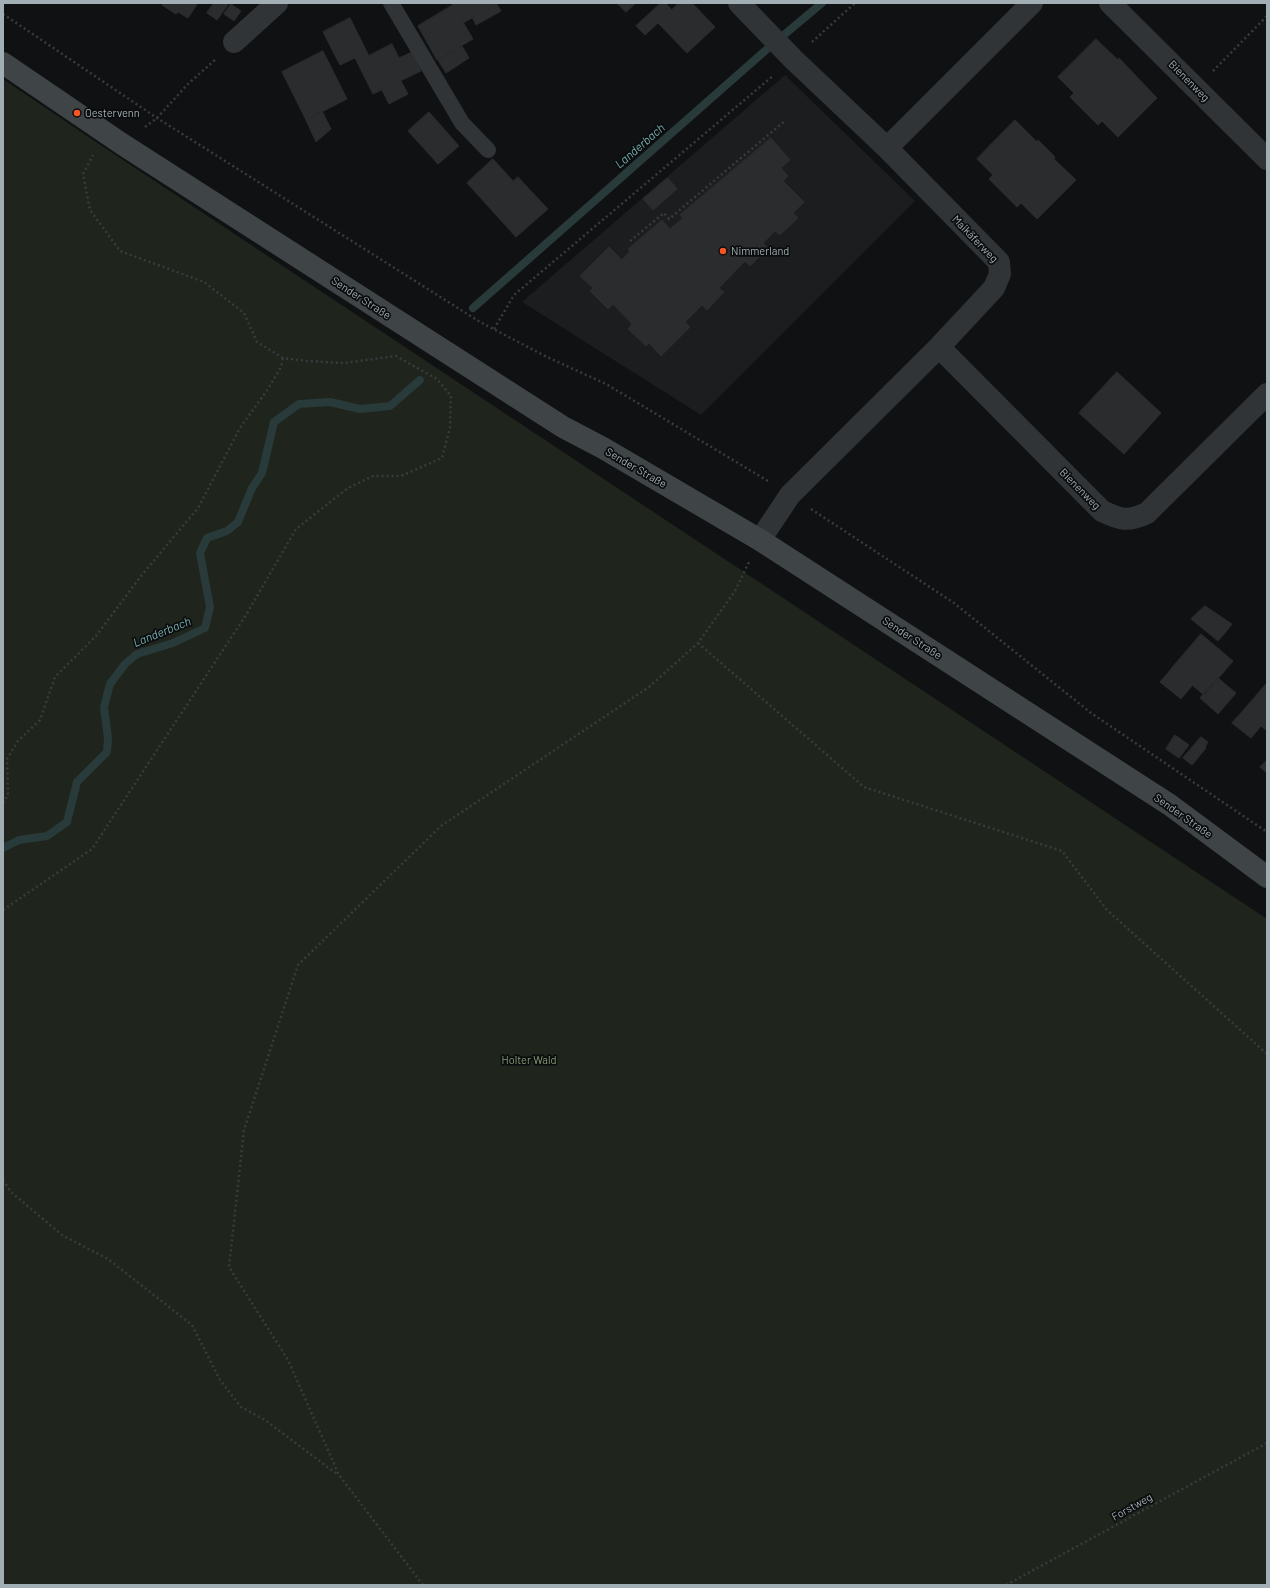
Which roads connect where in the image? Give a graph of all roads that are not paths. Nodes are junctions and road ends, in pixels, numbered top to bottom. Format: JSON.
{"nodes":[{"id":1,"x":277,"y":3,"type":"edge"},
{"id":2,"x":391,"y":3,"type":"edge"},
{"id":3,"x":739,"y":3,"type":"edge"},
{"id":4,"x":1032,"y":3,"type":"edge"},
{"id":5,"x":1110,"y":3,"type":"edge"},
{"id":6,"x":234,"y":42,"type":"road end"},
{"id":7,"x":3,"y":63,"type":"edge"},
{"id":8,"x":887,"y":148,"type":"junction"},
{"id":9,"x":488,"y":150,"type":"dead end"},
{"id":10,"x":1267,"y":159,"type":"edge"},
{"id":11,"x":939,"y":347,"type":"junction"},
{"id":12,"x":1267,"y":394,"type":"edge"},
{"id":13,"x":760,"y":540,"type":"junction"},
{"id":14,"x":1267,"y":877,"type":"edge"}],
"edges":[{"from":1,"to":6,"type":"street"},
{"from":2,"to":9,"type":"lane"},
{"from":3,"to":8,"type":"street","name":"Maikäferweg"},
{"from":4,"to":8,"type":"street"},
{"from":5,"to":10,"type":"street","name":"Bienenweg"},
{"from":7,"to":13,"type":"main road","name":"Sender Straße"},
{"from":8,"to":11,"type":"street","name":"Maikäferweg"},
{"from":11,"to":12,"type":"street","name":"Bienenweg"},
{"from":11,"to":13,"type":"street","name":"Maikäferweg"},
{"from":13,"to":14,"type":"main road","name":"Sender Straße"}]}
